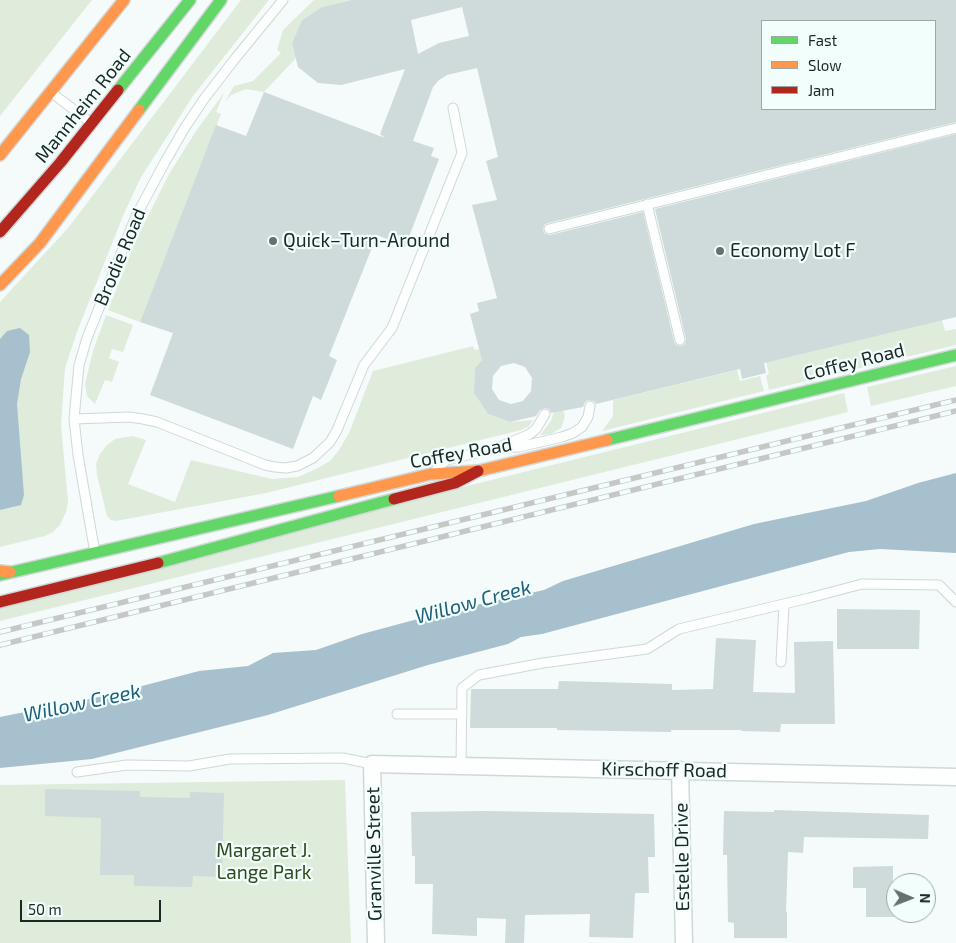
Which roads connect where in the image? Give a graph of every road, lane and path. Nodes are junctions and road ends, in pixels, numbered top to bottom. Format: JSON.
{"nodes":[{"id":1,"x":124,"y":0,"type":"edge"},
{"id":2,"x":190,"y":0,"type":"edge"},
{"id":3,"x":221,"y":0,"type":"edge"},
{"id":4,"x":283,"y":0,"type":"edge"},
{"id":5,"x":51,"y":92,"type":"junction"},
{"id":6,"x":453,"y":108,"type":"dead end"},
{"id":7,"x":92,"y":123,"type":"junction"},
{"id":8,"x":956,"y":128,"type":"edge"},
{"id":9,"x":0,"y":154,"type":"edge"},
{"id":10,"x":647,"y":204,"type":"junction"},
{"id":11,"x":549,"y":229,"type":"dead end"},
{"id":12,"x":0,"y":232,"type":"edge"},
{"id":13,"x":0,"y":285,"type":"edge"},
{"id":14,"x":680,"y":340,"type":"dead end"},
{"id":15,"x":956,"y":355,"type":"edge"},
{"id":16,"x":590,"y":406,"type":"dead end"},
{"id":17,"x":545,"y":414,"type":"dead end"},
{"id":18,"x":74,"y":419,"type":"junction"},
{"id":19,"x":497,"y":448,"type":"junction"},
{"id":20,"x":478,"y":471,"type":"junction"},
{"id":21,"x":431,"y":474,"type":"junction"},
{"id":22,"x":95,"y":553,"type":"junction"},
{"id":23,"x":3,"y":573,"type":"edge"},
{"id":24,"x":0,"y":602,"type":"edge"},
{"id":25,"x":956,"y":602,"type":"edge"},
{"id":26,"x":784,"y":604,"type":"junction"},
{"id":27,"x":781,"y":662,"type":"dead end"},
{"id":28,"x":397,"y":714,"type":"dead end"},
{"id":29,"x":462,"y":714,"type":"junction"},
{"id":30,"x":372,"y":764,"type":"junction"},
{"id":31,"x":461,"y":765,"type":"junction"},
{"id":32,"x":680,"y":770,"type":"junction"},
{"id":33,"x":77,"y":772,"type":"dead end"},
{"id":34,"x":956,"y":777,"type":"edge"},
{"id":35,"x":376,"y":943,"type":"edge"},
{"id":36,"x":684,"y":943,"type":"edge"}],
"edges":[{"from":1,"to":5,"type":"main road","name":"Mannheim Road"},
{"from":2,"to":7,"type":"main road","name":"Mannheim Road"},
{"from":3,"to":13,"type":"main road"},
{"from":4,"to":18,"type":"lane","name":"Brodie Road"},
{"from":5,"to":7,"type":"lane"},
{"from":5,"to":9,"type":"main road","name":"Mannheim Road"},
{"from":6,"to":18,"type":"lane"},
{"from":7,"to":12,"type":"main road","name":"Mannheim Road"},
{"from":8,"to":10,"type":"lane"},
{"from":10,"to":11,"type":"lane"},
{"from":10,"to":14,"type":"lane"},
{"from":15,"to":20,"type":"main road","name":"Coffey Road"},
{"from":16,"to":19,"type":"lane"},
{"from":17,"to":19,"type":"lane"},
{"from":18,"to":22,"type":"lane","name":"Brodie Road"},
{"from":19,"to":21,"type":"lane"},
{"from":20,"to":21,"type":"main road","name":"Coffey Road"},
{"from":20,"to":24,"type":"main road"},
{"from":21,"to":22,"type":"main road","name":"Coffey Road"},
{"from":22,"to":23,"type":"main road","name":"Coffey Road"},
{"from":25,"to":26,"type":"lane"},
{"from":26,"to":27,"type":"lane"},
{"from":26,"to":29,"type":"lane"},
{"from":28,"to":29,"type":"lane"},
{"from":29,"to":31,"type":"lane"},
{"from":30,"to":31,"type":"street","name":"Kirschoff Road"},
{"from":30,"to":33,"type":"lane"},
{"from":30,"to":35,"type":"street","name":"Granville Street"},
{"from":31,"to":32,"type":"street","name":"Kirschoff Road"},
{"from":32,"to":34,"type":"street","name":"Kirschoff Road"},
{"from":32,"to":36,"type":"street","name":"Estelle Drive"}]}
